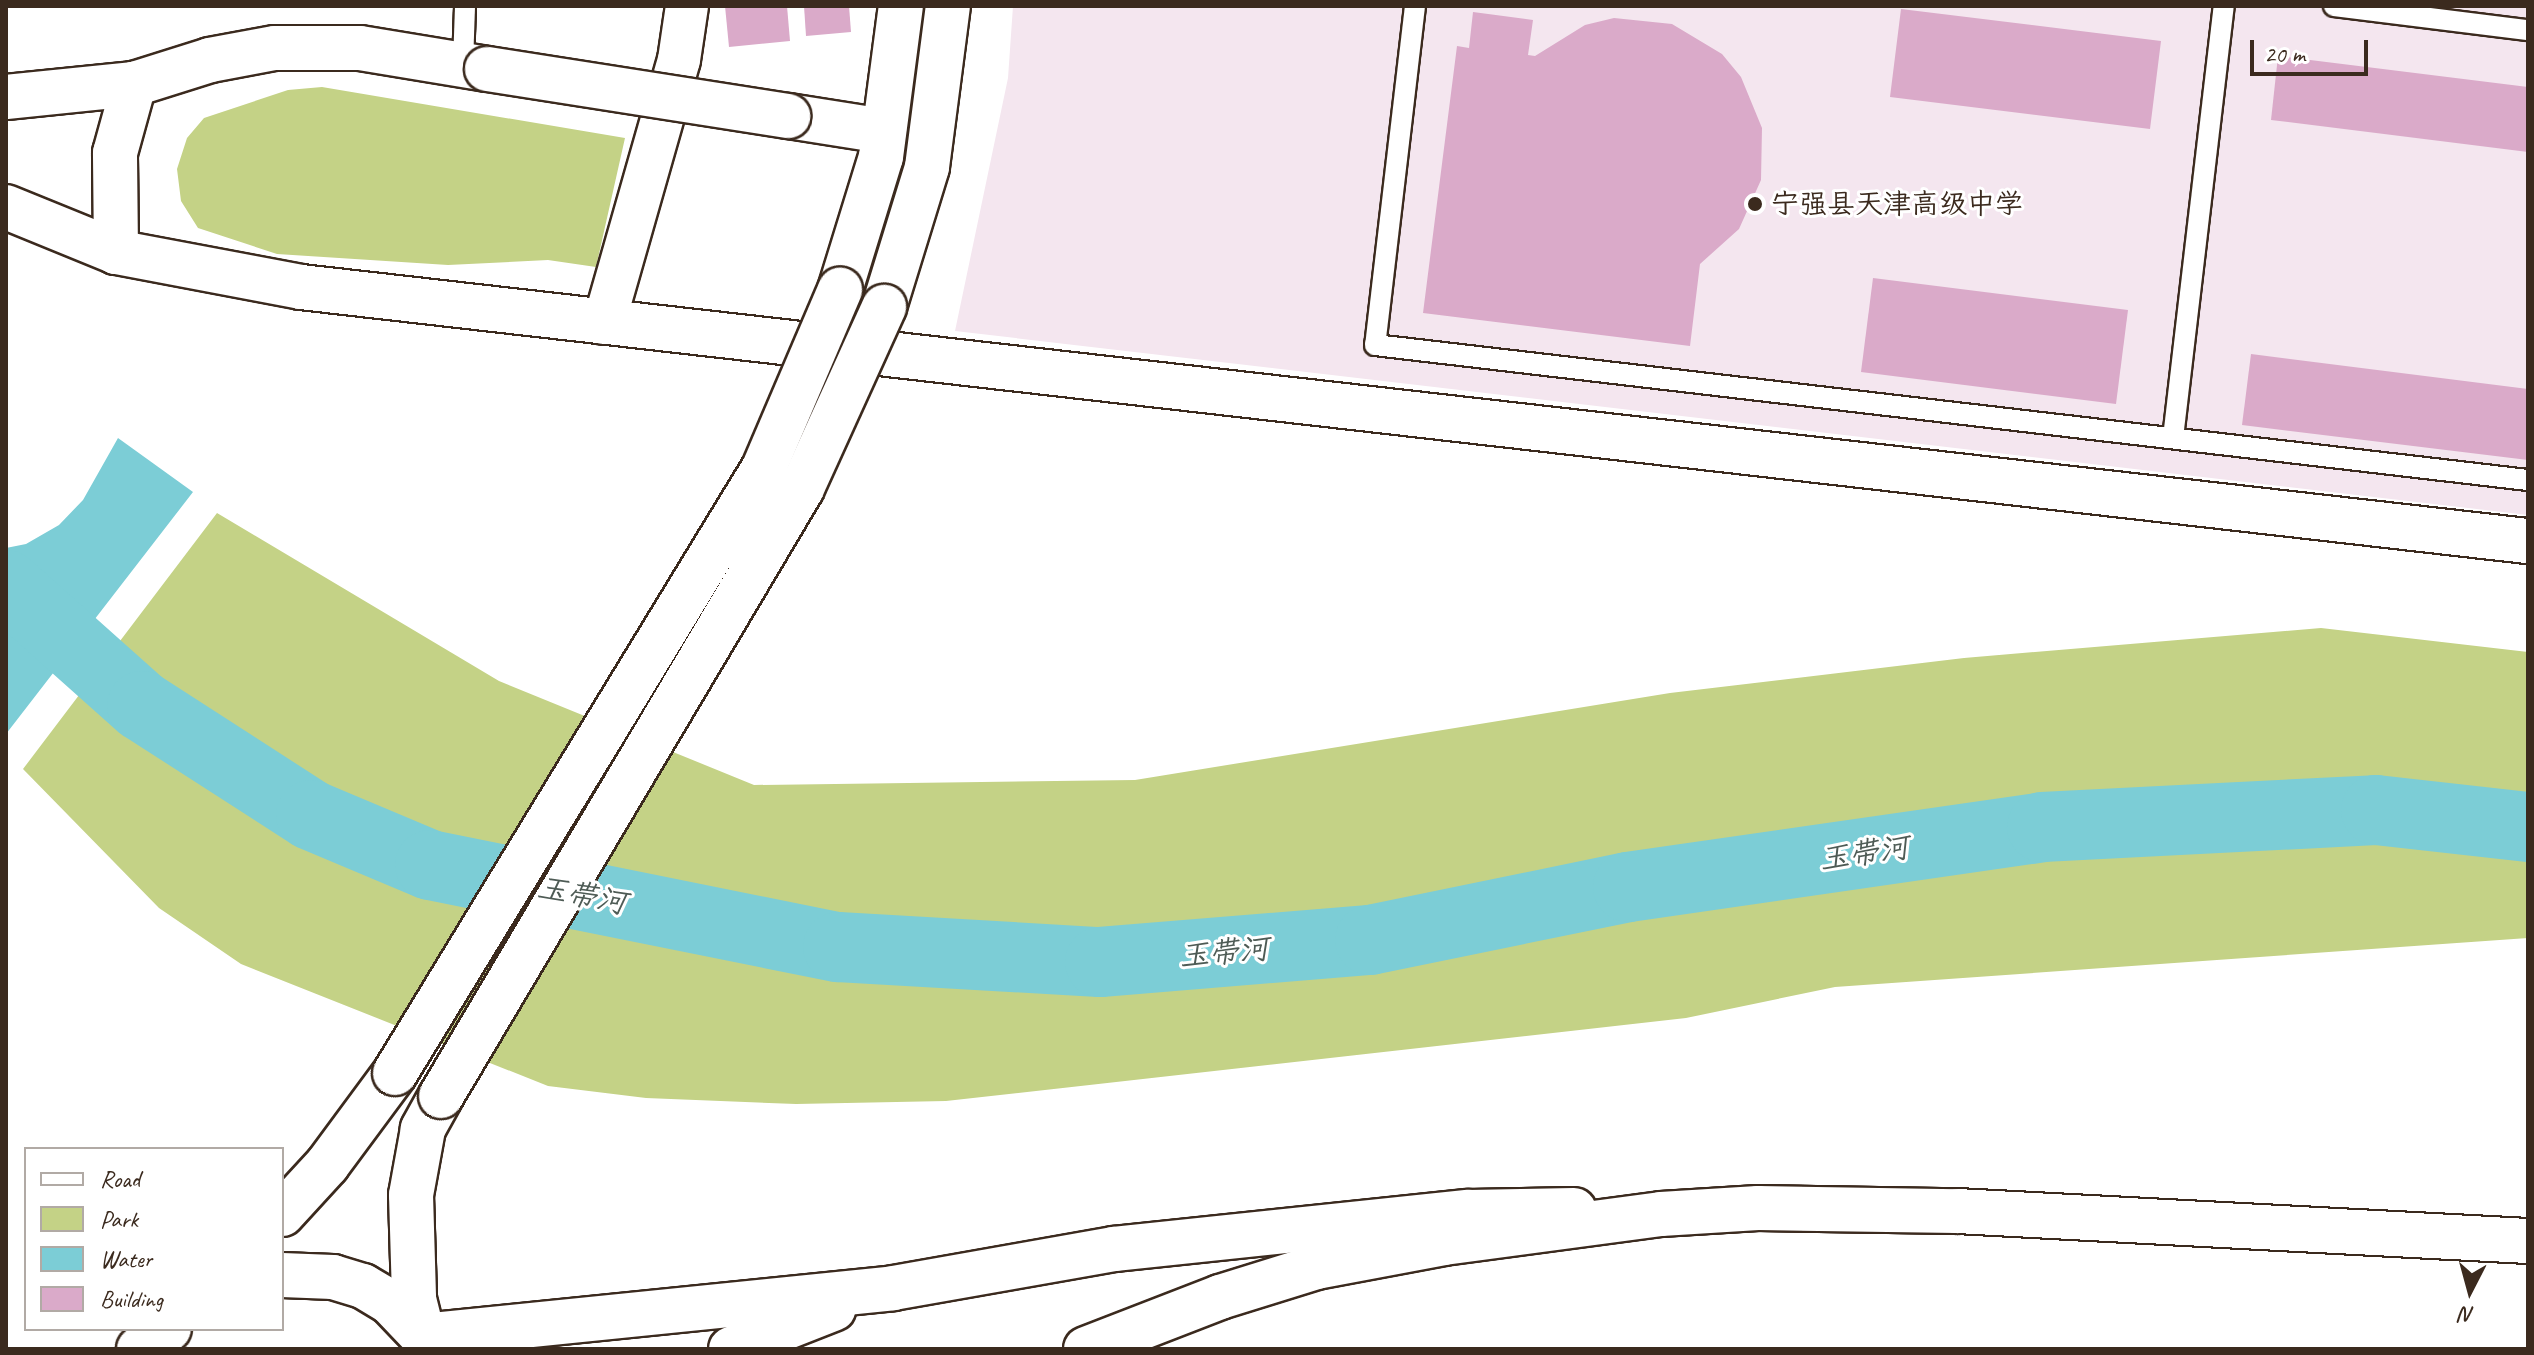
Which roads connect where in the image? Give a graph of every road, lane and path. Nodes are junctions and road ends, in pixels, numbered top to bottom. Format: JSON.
{"nodes":[{"id":1,"x":465,"y":6,"type":"edge"},
{"id":2,"x":687,"y":6,"type":"edge"},
{"id":3,"x":901,"y":6,"type":"edge"},
{"id":4,"x":948,"y":6,"type":"edge"},
{"id":5,"x":1415,"y":6,"type":"edge"},
{"id":6,"x":2224,"y":6,"type":"edge"},
{"id":7,"x":2334,"y":6,"type":"edge"},
{"id":8,"x":2528,"y":30,"type":"edge"},
{"id":9,"x":475,"y":67,"type":"junction"},
{"id":10,"x":134,"y":84,"type":"junction"},
{"id":11,"x":6,"y":97,"type":"edge"},
{"id":12,"x":884,"y":131,"type":"junction"},
{"id":13,"x":6,"y":207,"type":"edge"},
{"id":14,"x":116,"y":252,"type":"junction"},
{"id":15,"x":604,"y":323,"type":"junction"},
{"id":16,"x":2173,"y":438,"type":"junction"},
{"id":17,"x":2528,"y":480,"type":"edge"},
{"id":18,"x":2528,"y":541,"type":"edge"},
{"id":19,"x":1758,"y":1208,"type":"junction"},
{"id":20,"x":284,"y":1212,"type":"edge"},
{"id":21,"x":2528,"y":1241,"type":"edge"},
{"id":22,"x":284,"y":1275,"type":"edge"},
{"id":23,"x":893,"y":1288,"type":"junction"},
{"id":24,"x":166,"y":1331,"type":"edge"},
{"id":25,"x":182,"y":1331,"type":"edge"},
{"id":26,"x":428,"y":1342,"type":"edge"},
{"id":27,"x":139,"y":1349,"type":"edge"},
{"id":28,"x":168,"y":1349,"type":"edge"},
{"id":29,"x":731,"y":1349,"type":"edge"},
{"id":30,"x":1086,"y":1349,"type":"edge"}],
"edges":[{"from":1,"to":9,"type":"lane"},
{"from":2,"to":15,"type":"street"},
{"from":3,"to":12,"type":"main road"},
{"from":4,"to":26,"type":"main road","bridge":true},
{"from":5,"to":16,"type":"lane"},
{"from":6,"to":16,"type":"lane"},
{"from":7,"to":8,"type":"lane"},
{"from":9,"to":10,"type":"main road"},
{"from":9,"to":12,"type":"main road","bridge":true},
{"from":10,"to":11,"type":"main road"},
{"from":10,"to":14,"type":"main road"},
{"from":12,"to":20,"type":"main road","bridge":true},
{"from":13,"to":14,"type":"main road"},
{"from":14,"to":15,"type":"main road"},
{"from":15,"to":18,"type":"main road"},
{"from":16,"to":17,"type":"lane"},
{"from":19,"to":21,"type":"main road"},
{"from":19,"to":23,"type":"main road"},
{"from":19,"to":30,"type":"main road"},
{"from":22,"to":26,"type":"main road"},
{"from":23,"to":26,"type":"main road"},
{"from":23,"to":29,"type":"main road"},
{"from":24,"to":27,"type":"main road"},
{"from":25,"to":28,"type":"main road"}]}
